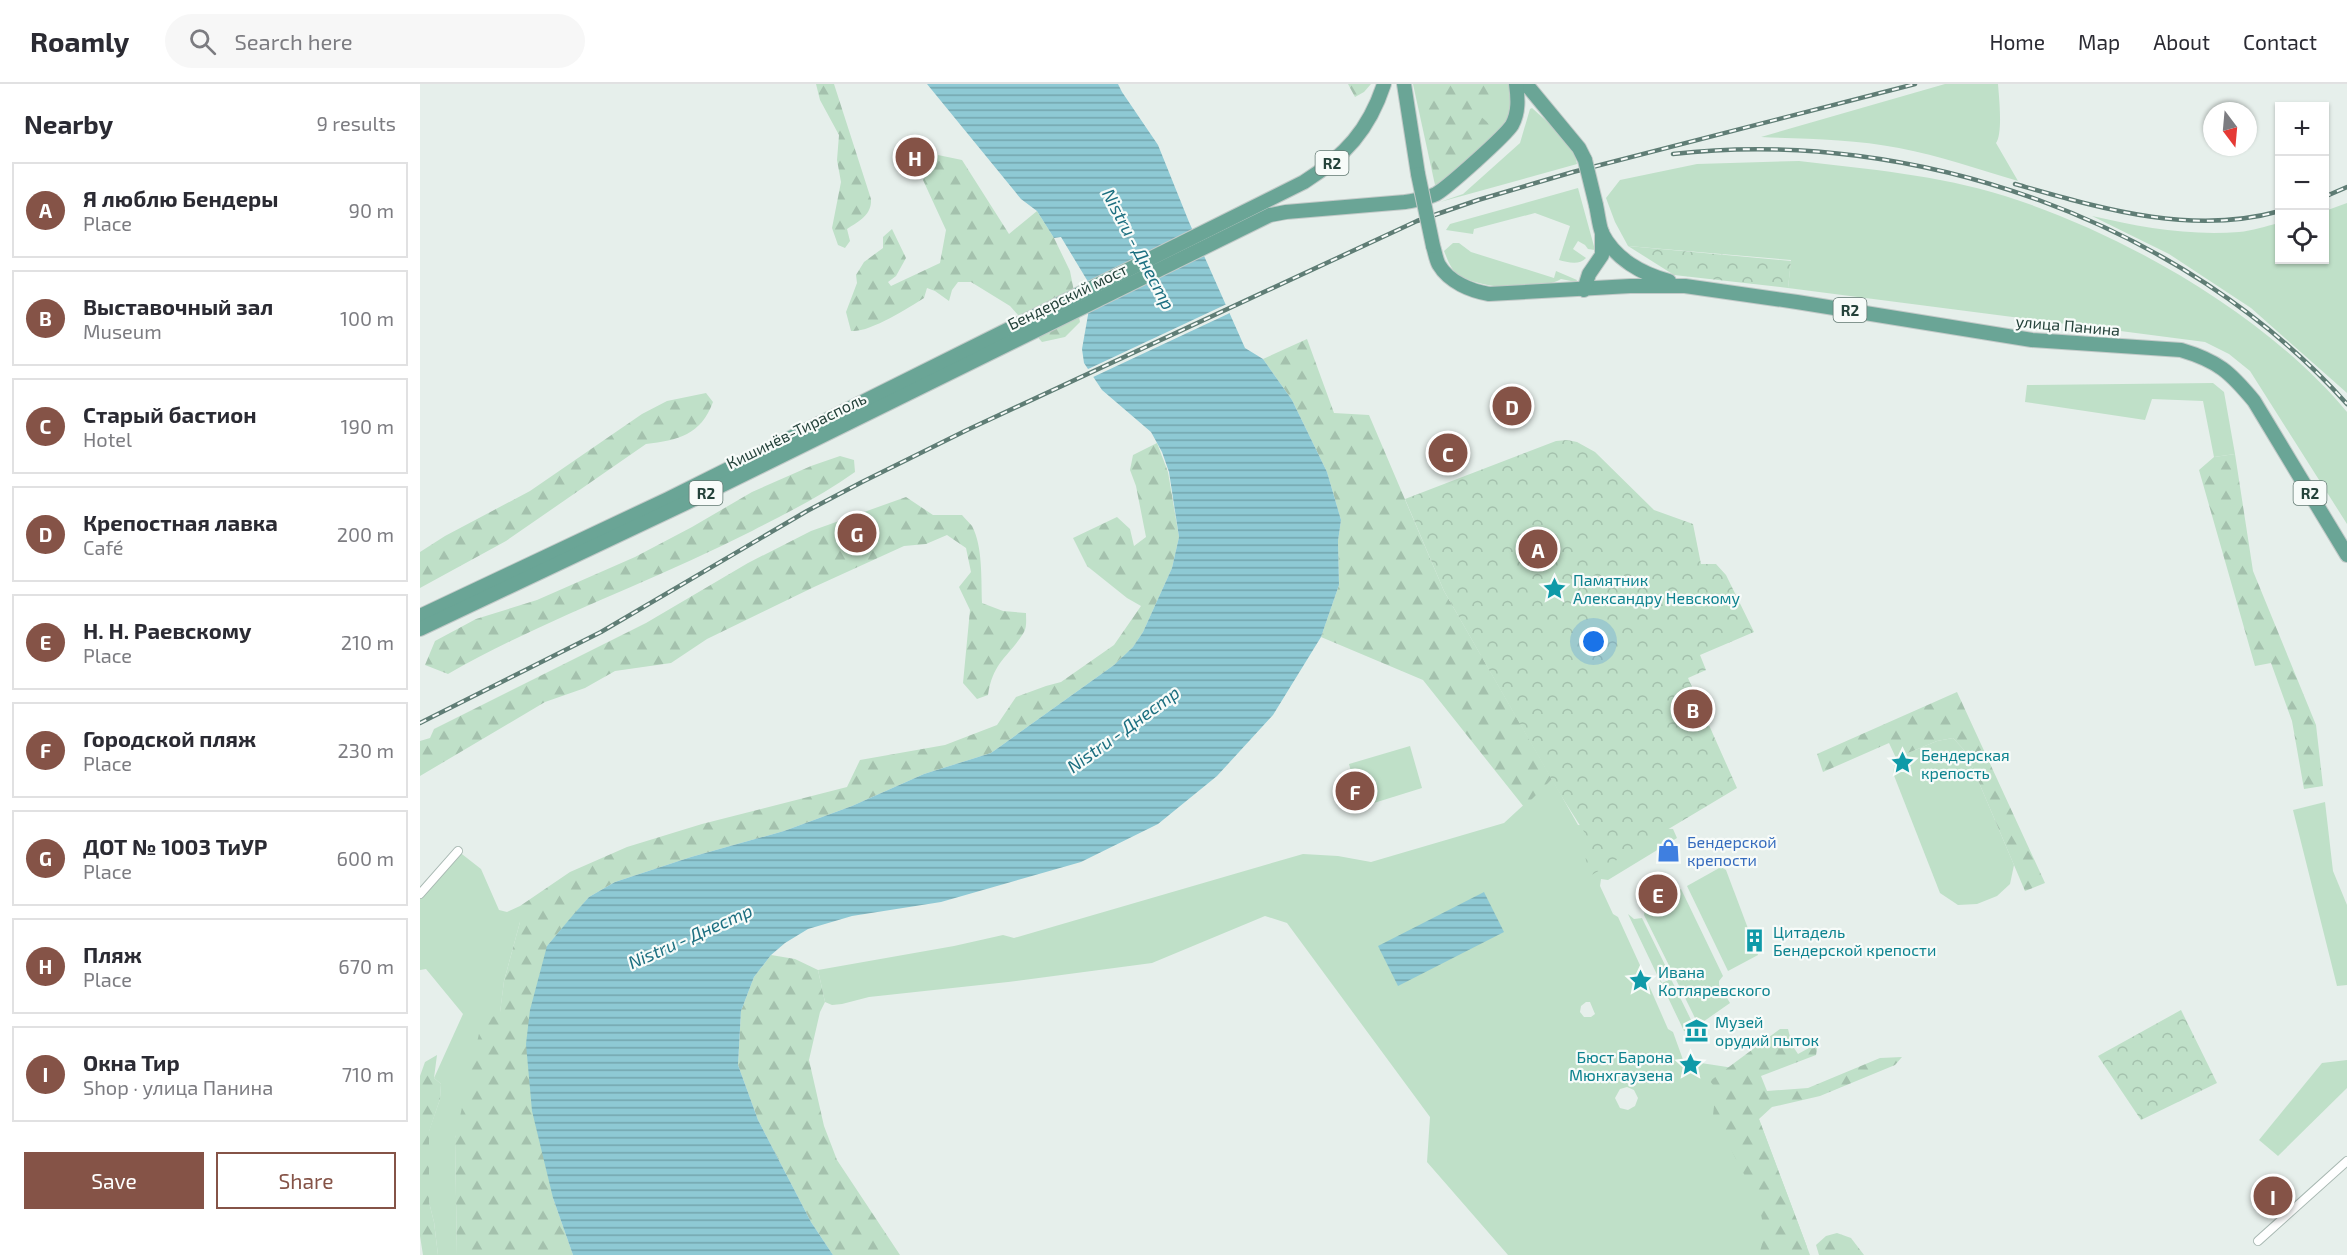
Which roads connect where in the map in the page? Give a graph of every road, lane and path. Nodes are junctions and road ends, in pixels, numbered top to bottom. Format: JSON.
{"nodes":[{"id":1,"x":1384,"y":84,"type":"edge"},
{"id":2,"x":1404,"y":84,"type":"edge"},
{"id":3,"x":1516,"y":84,"type":"edge"},
{"id":4,"x":1526,"y":84,"type":"edge"},
{"id":5,"x":1252,"y":217,"type":"junction"},
{"id":6,"x":1602,"y":232,"type":"junction"},
{"id":7,"x":1685,"y":286,"type":"junction"},
{"id":8,"x":1584,"y":290,"type":"junction"},
{"id":9,"x":988,"y":346,"type":"junction"},
{"id":10,"x":2347,"y":555,"type":"edge"},
{"id":11,"x":420,"y":616,"type":"edge"},
{"id":12,"x":420,"y":630,"type":"edge"},
{"id":13,"x":458,"y":851,"type":"dead end"},
{"id":14,"x":420,"y":894,"type":"edge"},
{"id":15,"x":2347,"y":1161,"type":"edge"},
{"id":16,"x":2258,"y":1241,"type":"dead end"}],
"edges":[{"from":1,"to":5,"type":"main road","number":"R2"},
{"from":2,"to":8,"type":"main road","number":"R2","bridge":true},
{"from":3,"to":5,"type":"main road","number":"R2"},
{"from":4,"to":6,"type":"main road","number":"R2","bridge":true},
{"from":5,"to":9,"type":"main road","name":"Бендерский мост","number":"R2"},
{"from":6,"to":7,"type":"main road","number":"R2"},
{"from":6,"to":8,"type":"main road"},
{"from":7,"to":8,"type":"main road","number":"R2"},
{"from":7,"to":10,"type":"main road","name":"улица Панина","number":"R2"},
{"from":9,"to":11,"type":"main road","name":"Кишинёв-Тирасполь","number":"R2"},
{"from":9,"to":12,"type":"main road","name":"Кишинёв-Тирасполь","number":"R2"},
{"from":13,"to":14,"type":"street"},
{"from":15,"to":16,"type":"street"}]}
